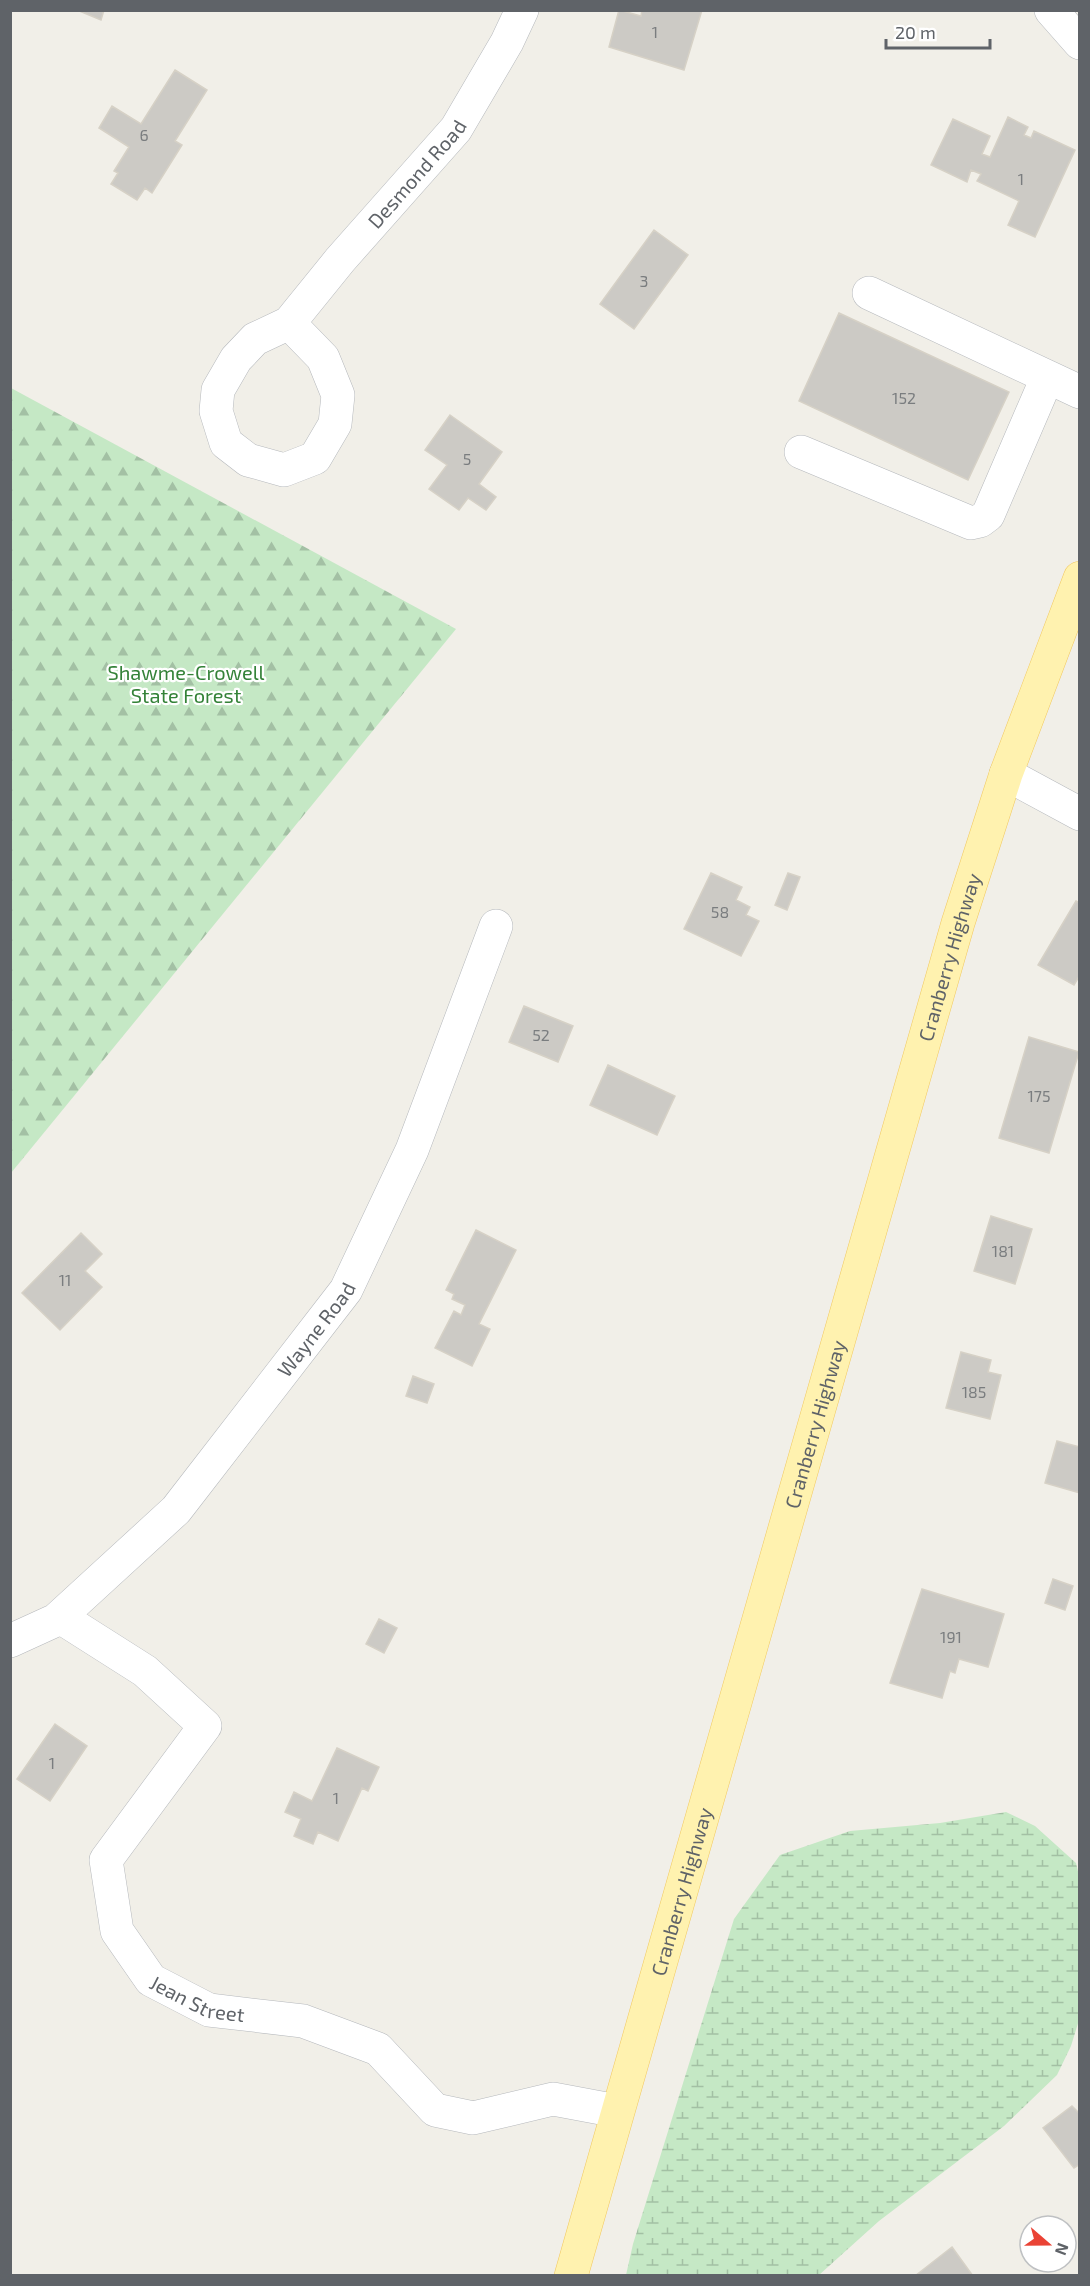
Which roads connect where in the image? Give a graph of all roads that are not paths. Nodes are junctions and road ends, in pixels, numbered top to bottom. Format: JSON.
{"nodes":[{"id":1,"x":522,"y":10,"type":"edge"},
{"id":2,"x":1051,"y":10,"type":"edge"},
{"id":3,"x":1080,"y":43,"type":"edge"},
{"id":4,"x":869,"y":293,"type":"dead end"},
{"id":5,"x":289,"y":323,"type":"dead end"},
{"id":6,"x":1047,"y":378,"type":"junction"},
{"id":7,"x":1080,"y":392,"type":"edge"},
{"id":8,"x":801,"y":452,"type":"dead end"},
{"id":9,"x":1080,"y":579,"type":"edge"},
{"id":10,"x":1006,"y":774,"type":"junction"},
{"id":11,"x":1080,"y":814,"type":"edge"},
{"id":12,"x":496,"y":926,"type":"dead end"},
{"id":13,"x":60,"y":1617,"type":"junction"},
{"id":14,"x":10,"y":1641,"type":"edge"},
{"id":15,"x":617,"y":2111,"type":"junction"},
{"id":16,"x":571,"y":2276,"type":"edge"}],
"edges":[{"from":1,"to":5,"type":"street","name":"Desmond Road"},
{"from":2,"to":3,"type":"street"},
{"from":4,"to":6,"type":"street"},
{"from":6,"to":7,"type":"street"},
{"from":6,"to":8,"type":"street"},
{"from":9,"to":10,"type":"main road","name":"Cranberry Highway"},
{"from":10,"to":11,"type":"street"},
{"from":10,"to":15,"type":"main road","name":"Cranberry Highway"},
{"from":12,"to":13,"type":"street","name":"Wayne Road"},
{"from":13,"to":14,"type":"street","name":"Wayne Road"},
{"from":13,"to":15,"type":"street","name":"Jean Street"},
{"from":15,"to":16,"type":"main road","name":"Cranberry Highway"}]}
